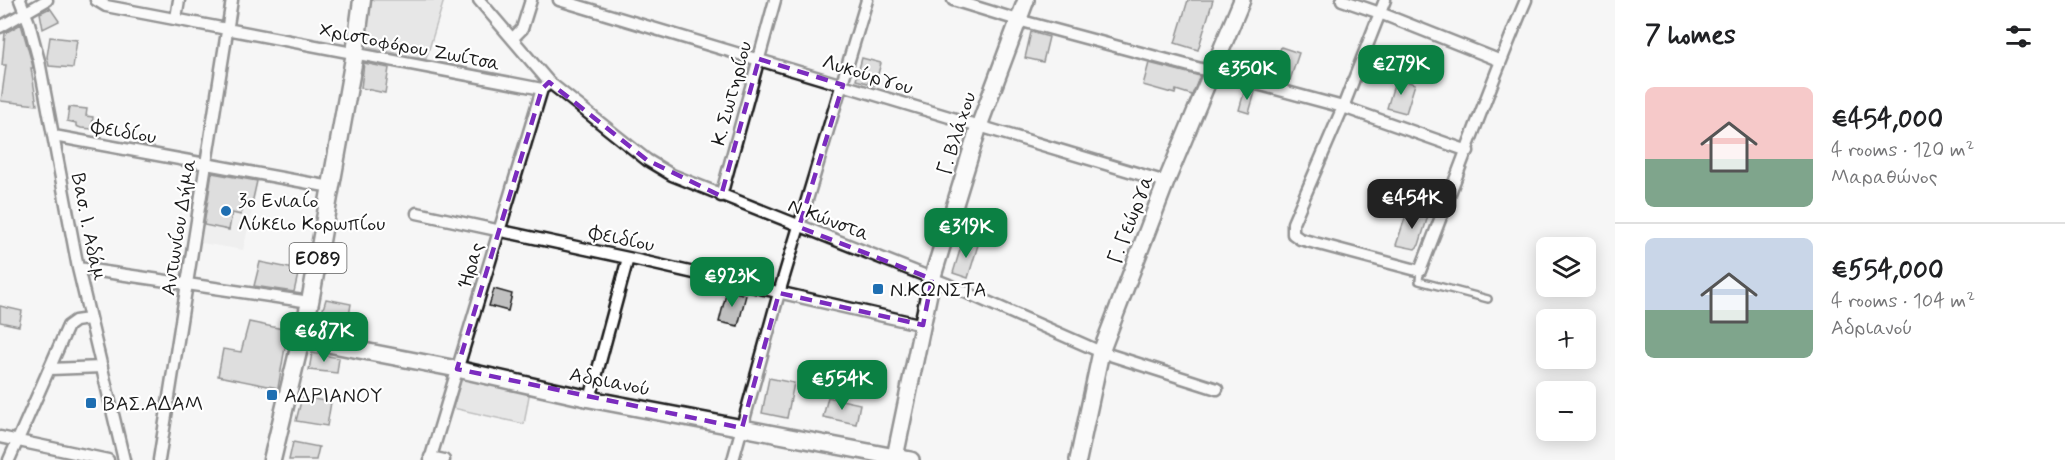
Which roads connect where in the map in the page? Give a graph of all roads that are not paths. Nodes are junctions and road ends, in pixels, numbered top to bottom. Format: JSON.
{"nodes":[{"id":1,"x":47,"y":0,"type":"edge"},
{"id":2,"x":96,"y":0,"type":"edge"},
{"id":3,"x":179,"y":0,"type":"edge"},
{"id":4,"x":232,"y":0,"type":"edge"},
{"id":5,"x":362,"y":0,"type":"edge"},
{"id":6,"x":479,"y":0,"type":"edge"},
{"id":7,"x":531,"y":0,"type":"edge"},
{"id":8,"x":559,"y":0,"type":"edge"},
{"id":9,"x":775,"y":0,"type":"edge"},
{"id":10,"x":867,"y":0,"type":"edge"},
{"id":11,"x":953,"y":0,"type":"edge"},
{"id":12,"x":1026,"y":0,"type":"edge"},
{"id":13,"x":1242,"y":0,"type":"edge"},
{"id":14,"x":1342,"y":0,"type":"edge"},
{"id":15,"x":1385,"y":0,"type":"edge"},
{"id":16,"x":1526,"y":0,"type":"edge"},
{"id":17,"x":23,"y":4,"type":"edge"},
{"id":18,"x":1380,"y":13,"type":"junction"},
{"id":19,"x":176,"y":18,"type":"junction"},
{"id":20,"x":1018,"y":20,"type":"junction"},
{"id":21,"x":0,"y":27,"type":"edge"},
{"id":22,"x":228,"y":28,"type":"junction"},
{"id":23,"x":513,"y":38,"type":"junction"},
{"id":24,"x":355,"y":53,"type":"junction"},
{"id":25,"x":759,"y":59,"type":"junction"},
{"id":26,"x":1501,"y":61,"type":"junction"},
{"id":27,"x":1211,"y":73,"type":"junction"},
{"id":28,"x":843,"y":85,"type":"junction"},
{"id":29,"x":545,"y":86,"type":"junction"},
{"id":30,"x":1343,"y":107,"type":"junction"},
{"id":31,"x":979,"y":126,"type":"junction"},
{"id":32,"x":54,"y":136,"type":"junction"},
{"id":33,"x":1468,"y":150,"type":"junction"},
{"id":34,"x":206,"y":163,"type":"junction"},
{"id":35,"x":1166,"y":183,"type":"junction"},
{"id":36,"x":331,"y":187,"type":"junction"},
{"id":37,"x":721,"y":196,"type":"junction"},
{"id":38,"x":417,"y":213,"type":"dead end"},
{"id":39,"x":799,"y":227,"type":"junction"},
{"id":40,"x":499,"y":230,"type":"junction"},
{"id":41,"x":628,"y":258,"type":"junction"},
{"id":42,"x":78,"y":268,"type":"junction"},
{"id":43,"x":1420,"y":271,"type":"junction"},
{"id":44,"x":932,"y":279,"type":"junction"},
{"id":45,"x":187,"y":284,"type":"junction"},
{"id":46,"x":779,"y":293,"type":"junction"},
{"id":47,"x":1488,"y":298,"type":"dead end"},
{"id":48,"x":310,"y":302,"type":"junction"},
{"id":49,"x":89,"y":319,"type":"junction"},
{"id":50,"x":923,"y":326,"type":"junction"},
{"id":51,"x":302,"y":339,"type":"junction"},
{"id":52,"x":1101,"y":352,"type":"junction"},
{"id":53,"x":102,"y":367,"type":"junction"},
{"id":54,"x":50,"y":369,"type":"junction"},
{"id":55,"x":457,"y":369,"type":"junction"},
{"id":56,"x":1217,"y":389,"type":"dead end"},
{"id":57,"x":590,"y":399,"type":"junction"},
{"id":58,"x":742,"y":428,"type":"junction"},
{"id":59,"x":0,"y":437,"type":"edge"},
{"id":60,"x":18,"y":441,"type":"junction"},
{"id":61,"x":430,"y":458,"type":"edge"},
{"id":62,"x":895,"y":458,"type":"edge"},
{"id":63,"x":9,"y":460,"type":"edge"},
{"id":64,"x":108,"y":460,"type":"edge"},
{"id":65,"x":124,"y":460,"type":"edge"},
{"id":66,"x":159,"y":460,"type":"edge"},
{"id":67,"x":272,"y":460,"type":"edge"},
{"id":68,"x":444,"y":460,"type":"edge"},
{"id":69,"x":733,"y":460,"type":"edge"},
{"id":70,"x":911,"y":460,"type":"edge"},
{"id":71,"x":1078,"y":460,"type":"edge"}],
"edges":[{"from":1,"to":17,"type":"street"},
{"from":2,"to":19,"type":"street","name":"Χριστοφόρου Ζωίτσα"},
{"from":3,"to":19,"type":"street"},
{"from":4,"to":22,"type":"street","name":"Αντωνίου Δήμα"},
{"from":5,"to":24,"type":"main road","number":"ΕΟ89"},
{"from":6,"to":23,"type":"street","name":"Ν Κώνστα"},
{"from":7,"to":23,"type":"street"},
{"from":8,"to":25,"type":"street","name":"Λυκούργου"},
{"from":9,"to":25,"type":"street","name":"Κ. Σωτηρίου"},
{"from":10,"to":28,"type":"street"},
{"from":11,"to":20,"type":"street"},
{"from":12,"to":20,"type":"street","name":"Γ. Βλάχου"},
{"from":13,"to":27,"type":"street","name":"Γ. Γεώργα"},
{"from":14,"to":18,"type":"street"},
{"from":15,"to":18,"type":"street"},
{"from":16,"to":26,"type":"street"},
{"from":17,"to":21,"type":"street"},
{"from":17,"to":32,"type":"street","name":"Βασ. Ι. Αδάμ"},
{"from":18,"to":26,"type":"street"},
{"from":18,"to":30,"type":"street"},
{"from":19,"to":22,"type":"street","name":"Χριστοφόρου Ζωίτσα"},
{"from":20,"to":27,"type":"street"},
{"from":20,"to":31,"type":"street","name":"Γ. Βλάχου"},
{"from":22,"to":24,"type":"street","name":"Χριστοφόρου Ζωίτσα"},
{"from":22,"to":34,"type":"street","name":"Αντωνίου Δήμα"},
{"from":23,"to":29,"type":"street","name":"Ν Κώνστα"},
{"from":24,"to":29,"type":"street","name":"Χριστοφόρου Ζωίτσα"},
{"from":24,"to":36,"type":"main road","number":"ΕΟ89"},
{"from":25,"to":28,"type":"street","name":"Λυκούργου"},
{"from":25,"to":37,"type":"street","name":"Κ. Σωτηρίου"},
{"from":26,"to":33,"type":"street"},
{"from":27,"to":30,"type":"street"},
{"from":27,"to":35,"type":"street","name":"Γ. Γεώργα"},
{"from":28,"to":31,"type":"street","name":"Λυκούργου"},
{"from":28,"to":39,"type":"street"},
{"from":29,"to":37,"type":"street","name":"Ν Κώνστα"},
{"from":29,"to":40,"type":"street","name":"Ήρας"},
{"from":30,"to":33,"type":"street"},
{"from":30,"to":43,"type":"street"},
{"from":31,"to":35,"type":"street","name":"Λυκούργου"},
{"from":31,"to":44,"type":"street","name":"Γ. Βλάχου"},
{"from":32,"to":34,"type":"street","name":"Φειδίου"},
{"from":32,"to":42,"type":"street","name":"Βασ. Ι. Αδάμ"},
{"from":33,"to":43,"type":"street"},
{"from":34,"to":36,"type":"street","name":"Φειδίου"},
{"from":34,"to":45,"type":"street","name":"Αντωνίου Δήμα"},
{"from":35,"to":52,"type":"street","name":"Γ. Γεώργα"},
{"from":36,"to":48,"type":"main road","number":"ΕΟ89"},
{"from":37,"to":39,"type":"street","name":"Ν Κώνστα"},
{"from":38,"to":40,"type":"street","name":"Φειδίου"},
{"from":39,"to":44,"type":"street","name":"Ν Κώνστα"},
{"from":39,"to":46,"type":"street"},
{"from":40,"to":41,"type":"street","name":"Φειδίου"},
{"from":40,"to":55,"type":"street","name":"Ήρας"},
{"from":41,"to":46,"type":"street","name":"Φειδίου"},
{"from":41,"to":57,"type":"street"},
{"from":42,"to":45,"type":"street"},
{"from":42,"to":49,"type":"street","name":"Βασ. Ι. Αδάμ"},
{"from":43,"to":47,"type":"lane"},
{"from":44,"to":50,"type":"street","name":"Γ. Βλάχου"},
{"from":44,"to":52,"type":"street","name":"Ν Κώνστα"},
{"from":45,"to":48,"type":"street"},
{"from":45,"to":66,"type":"street","name":"Αντωνίου Δήμα"},
{"from":46,"to":50,"type":"street","name":"Φειδίου"},
{"from":46,"to":58,"type":"street"},
{"from":48,"to":51,"type":"main road","number":"ΕΟ89"},
{"from":49,"to":53,"type":"street","name":"Βασ. Ι. Αδάμ"},
{"from":49,"to":54,"type":"street"},
{"from":50,"to":62,"type":"street","name":"Γ. Βλάχου"},
{"from":51,"to":55,"type":"street","name":"Αδριανού"},
{"from":51,"to":67,"type":"main road","number":"ΕΟ89"},
{"from":52,"to":56,"type":"street","name":"Ν Κώνστα"},
{"from":52,"to":71,"type":"street","name":"Γ. Γεώργα"},
{"from":53,"to":54,"type":"street"},
{"from":53,"to":65,"type":"street","name":"Βασ. Ι. Αδάμ"},
{"from":54,"to":60,"type":"street"},
{"from":55,"to":57,"type":"street","name":"Αδριανού"},
{"from":55,"to":61,"type":"street","name":"Ήρας"},
{"from":57,"to":58,"type":"street","name":"Αδριανού"},
{"from":58,"to":62,"type":"street","name":"Αδριανού"},
{"from":58,"to":69,"type":"street"},
{"from":59,"to":60,"type":"street"},
{"from":60,"to":63,"type":"street"},
{"from":60,"to":64,"type":"street"},
{"from":61,"to":68,"type":"street"},
{"from":62,"to":70,"type":"street","name":"Αδριανού"}]}
